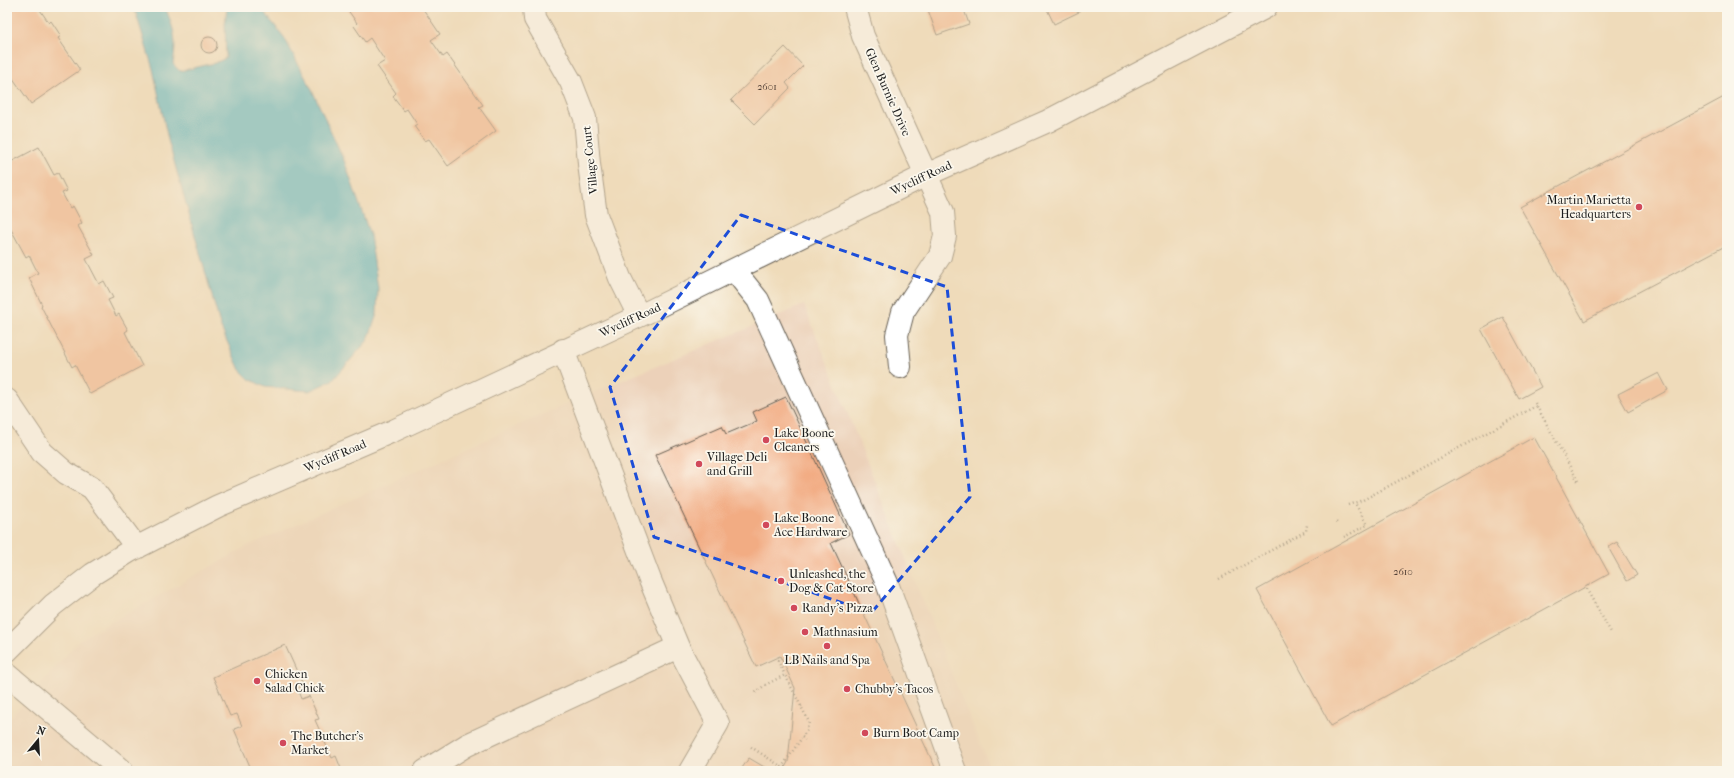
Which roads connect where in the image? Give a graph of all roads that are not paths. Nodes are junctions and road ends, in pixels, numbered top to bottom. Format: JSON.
{"nodes":[{"id":1,"x":534,"y":7,"type":"edge"},
{"id":2,"x":855,"y":7,"type":"edge"},
{"id":3,"x":1266,"y":7,"type":"edge"},
{"id":4,"x":926,"y":175,"type":"junction"},
{"id":5,"x":734,"y":270,"type":"junction"},
{"id":6,"x":639,"y":316,"type":"junction"},
{"id":7,"x":564,"y":350,"type":"junction"},
{"id":8,"x":900,"y":367,"type":"dead end"},
{"id":9,"x":7,"y":400,"type":"edge"},
{"id":10,"x":136,"y":548,"type":"junction"},
{"id":11,"x":678,"y":647,"type":"junction"},
{"id":12,"x":7,"y":651,"type":"edge"},
{"id":13,"x":7,"y":674,"type":"edge"},
{"id":14,"x":122,"y":771,"type":"edge"},
{"id":15,"x":425,"y":771,"type":"edge"},
{"id":16,"x":690,"y":771,"type":"edge"},
{"id":17,"x":955,"y":771,"type":"edge"}],
"edges":[{"from":1,"to":6,"type":"street","name":"Village Court"},
{"from":2,"to":4,"type":"street","name":"Glen Burnie Drive"},
{"from":3,"to":4,"type":"street","name":"Wycliff Road"},
{"from":4,"to":5,"type":"street","name":"Wycliff Road"},
{"from":4,"to":8,"type":"street","name":"Glen Burnie Drive"},
{"from":5,"to":6,"type":"street","name":"Wycliff Road"},
{"from":5,"to":17,"type":"street"},
{"from":6,"to":7,"type":"street","name":"Wycliff Road"},
{"from":7,"to":10,"type":"street","name":"Wycliff Road"},
{"from":7,"to":11,"type":"street"},
{"from":9,"to":10,"type":"street"},
{"from":10,"to":12,"type":"street","name":"Wycliff Road"},
{"from":11,"to":15,"type":"street"},
{"from":11,"to":16,"type":"street"},
{"from":13,"to":14,"type":"street"}]}
